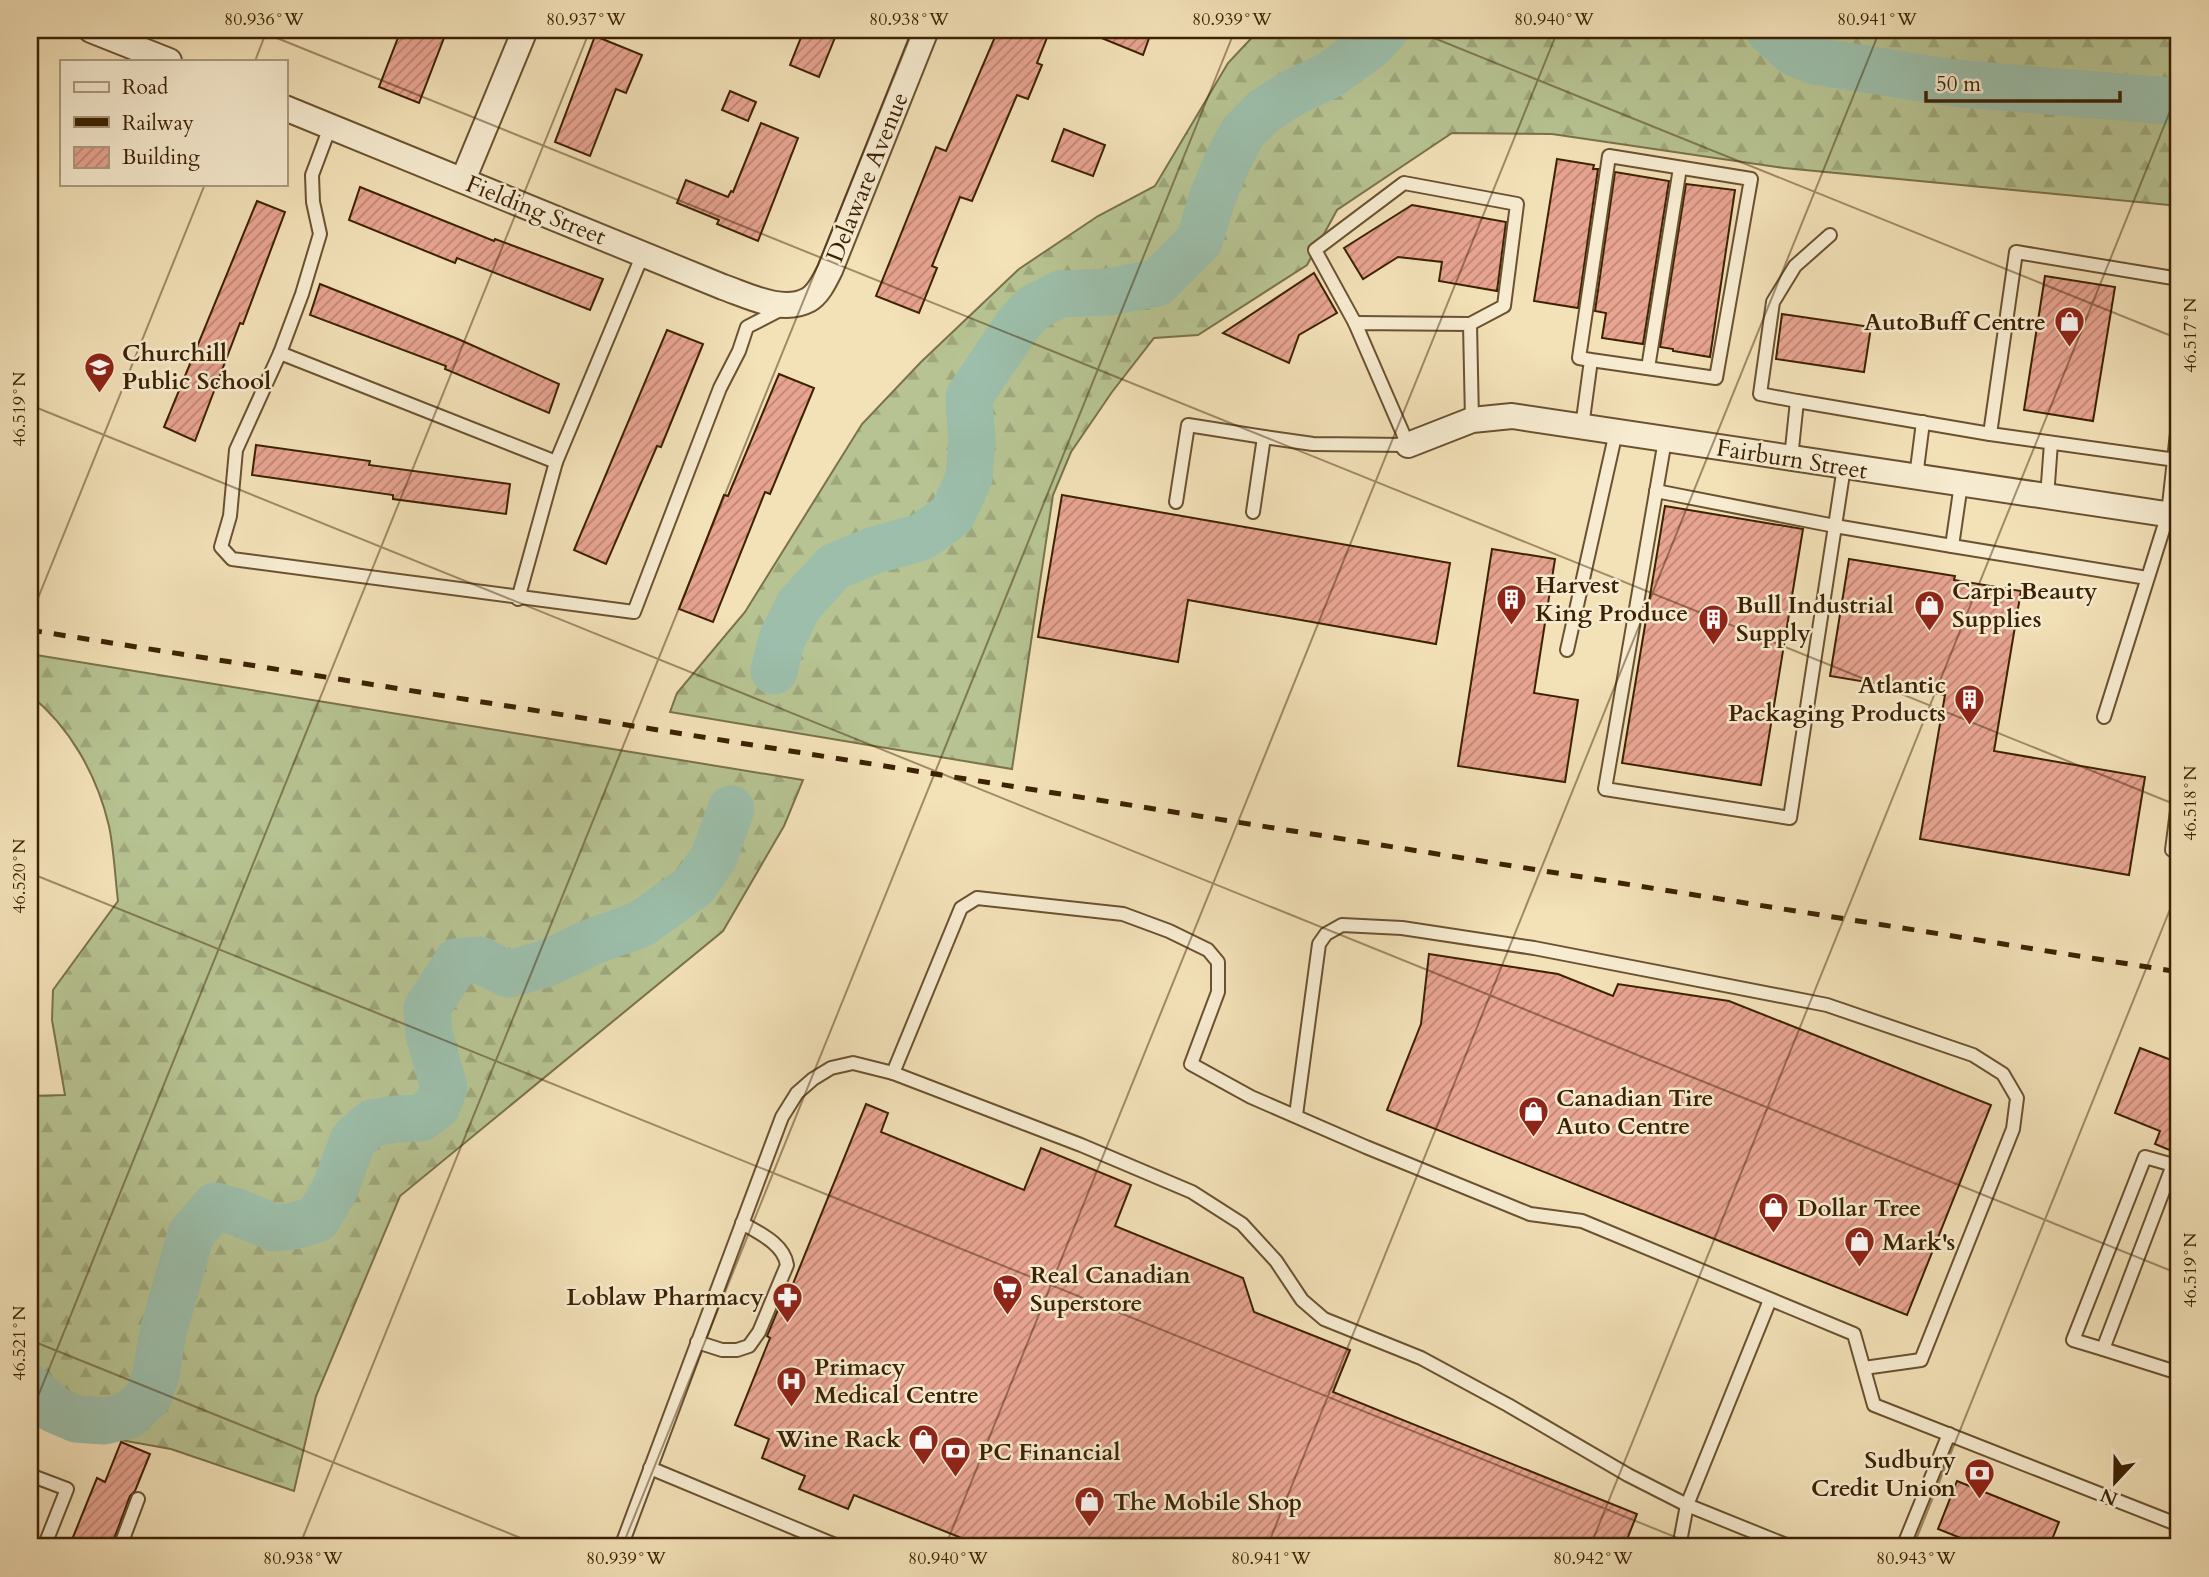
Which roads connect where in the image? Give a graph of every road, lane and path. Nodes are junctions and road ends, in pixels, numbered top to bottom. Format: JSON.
{"nodes":[{"id":1,"x":90,"y":30,"type":"edge"},
{"id":2,"x":525,"y":30,"type":"edge"},
{"id":3,"x":926,"y":30,"type":"edge"},
{"id":4,"x":123,"y":36,"type":"edge"},
{"id":5,"x":167,"y":60,"type":"edge"},
{"id":6,"x":287,"y":109,"type":"edge"},
{"id":7,"x":330,"y":127,"type":"junction"},
{"id":8,"x":1680,"y":167,"type":"junction"},
{"id":9,"x":463,"y":180,"type":"junction"},
{"id":10,"x":1830,"y":235,"type":"dead end"},
{"id":11,"x":643,"y":254,"type":"junction"},
{"id":12,"x":2179,"y":279,"type":"edge"},
{"id":13,"x":788,"y":306,"type":"junction"},
{"id":14,"x":1355,"y":323,"type":"junction"},
{"id":15,"x":1470,"y":324,"type":"junction"},
{"id":16,"x":280,"y":353,"type":"junction"},
{"id":17,"x":1591,"y":360,"type":"junction"},
{"id":18,"x":1648,"y":368,"type":"junction"},
{"id":19,"x":1797,"y":401,"type":"junction"},
{"id":20,"x":2179,"y":415,"type":"edge"},
{"id":21,"x":1472,"y":420,"type":"junction"},
{"id":22,"x":1923,"y":422,"type":"junction"},
{"id":23,"x":1582,"y":427,"type":"junction"},
{"id":24,"x":1616,"y":432,"type":"junction"},
{"id":25,"x":1990,"y":434,"type":"junction"},
{"id":26,"x":1264,"y":437,"type":"junction"},
{"id":27,"x":1665,"y":440,"type":"junction"},
{"id":28,"x":2052,"y":443,"type":"junction"},
{"id":29,"x":1408,"y":445,"type":"junction"},
{"id":30,"x":1791,"y":458,"type":"junction"},
{"id":31,"x":2176,"y":460,"type":"junction"},
{"id":32,"x":556,"y":462,"type":"junction"},
{"id":33,"x":1844,"y":467,"type":"junction"},
{"id":34,"x":1916,"y":477,"type":"junction"},
{"id":35,"x":1961,"y":484,"type":"junction"},
{"id":36,"x":1656,"y":491,"type":"junction"},
{"id":37,"x":2047,"y":497,"type":"junction"},
{"id":38,"x":1176,"y":502,"type":"dead end"},
{"id":39,"x":1253,"y":512,"type":"dead end"},
{"id":40,"x":2173,"y":515,"type":"edge"},
{"id":41,"x":1835,"y":526,"type":"junction"},
{"id":42,"x":1952,"y":546,"type":"junction"},
{"id":43,"x":2147,"y":578,"type":"junction"},
{"id":44,"x":518,"y":599,"type":"junction"},
{"id":45,"x":1567,"y":650,"type":"dead end"},
{"id":46,"x":2104,"y":717,"type":"dead end"},
{"id":47,"x":2179,"y":794,"type":"edge"},
{"id":48,"x":2179,"y":851,"type":"edge"},
{"id":49,"x":893,"y":1073,"type":"junction"},
{"id":50,"x":1296,"y":1115,"type":"junction"},
{"id":51,"x":2176,"y":1166,"type":"edge"},
{"id":52,"x":742,"y":1223,"type":"junction"},
{"id":53,"x":1770,"y":1300,"type":"junction"},
{"id":54,"x":697,"y":1342,"type":"junction"},
{"id":55,"x":2103,"y":1349,"type":"junction"},
{"id":56,"x":1864,"y":1368,"type":"junction"},
{"id":57,"x":2179,"y":1373,"type":"edge"},
{"id":58,"x":1950,"y":1434,"type":"junction"},
{"id":59,"x":650,"y":1468,"type":"junction"},
{"id":60,"x":30,"y":1475,"type":"edge"},
{"id":61,"x":138,"y":1499,"type":"dead end"},
{"id":62,"x":1686,"y":1505,"type":"junction"},
{"id":63,"x":2177,"y":1522,"type":"edge"},
{"id":64,"x":44,"y":1547,"type":"edge"},
{"id":65,"x":120,"y":1547,"type":"edge"},
{"id":66,"x":621,"y":1547,"type":"edge"},
{"id":67,"x":839,"y":1547,"type":"edge"},
{"id":68,"x":1679,"y":1547,"type":"edge"},
{"id":69,"x":1791,"y":1547,"type":"edge"},
{"id":70,"x":1903,"y":1547,"type":"edge"}],
"edges":[{"from":1,"to":4,"type":"street"},
{"from":2,"to":9,"type":"street"},
{"from":3,"to":13,"type":"street","name":"Delaware Avenue"},
{"from":4,"to":5,"type":"street"},
{"from":6,"to":7,"type":"street","name":"Fielding Street"},
{"from":7,"to":9,"type":"street","name":"Fielding Street"},
{"from":7,"to":16,"type":"lane"},
{"from":8,"to":17,"type":"lane"},
{"from":8,"to":18,"type":"lane"},
{"from":8,"to":18,"type":"lane"},
{"from":9,"to":11,"type":"street","name":"Fielding Street"},
{"from":10,"to":19,"type":"lane"},
{"from":11,"to":13,"type":"street","name":"Fielding Street"},
{"from":11,"to":32,"type":"lane"},
{"from":12,"to":25,"type":"lane"},
{"from":13,"to":44,"type":"lane"},
{"from":14,"to":15,"type":"lane"},
{"from":14,"to":15,"type":"lane"},
{"from":14,"to":29,"type":"lane"},
{"from":15,"to":21,"type":"lane"},
{"from":16,"to":32,"type":"lane"},
{"from":16,"to":44,"type":"lane"},
{"from":17,"to":18,"type":"lane"},
{"from":17,"to":23,"type":"lane"},
{"from":19,"to":22,"type":"lane"},
{"from":19,"to":30,"type":"lane"},
{"from":20,"to":31,"type":"lane"},
{"from":21,"to":23,"type":"street","name":"Fairburn Street"},
{"from":21,"to":29,"type":"street","name":"Fairburn Street"},
{"from":22,"to":25,"type":"lane"},
{"from":22,"to":34,"type":"lane"},
{"from":23,"to":24,"type":"street","name":"Fairburn Street"},
{"from":24,"to":27,"type":"street","name":"Fairburn Street"},
{"from":24,"to":45,"type":"lane"},
{"from":25,"to":28,"type":"lane"},
{"from":26,"to":29,"type":"lane"},
{"from":26,"to":38,"type":"lane"},
{"from":26,"to":39,"type":"lane"},
{"from":27,"to":30,"type":"street","name":"Fairburn Street"},
{"from":27,"to":36,"type":"lane"},
{"from":28,"to":31,"type":"lane"},
{"from":28,"to":37,"type":"lane"},
{"from":30,"to":33,"type":"street","name":"Fairburn Street"},
{"from":31,"to":40,"type":"lane"},
{"from":32,"to":44,"type":"lane"},
{"from":33,"to":34,"type":"street","name":"Fairburn Street"},
{"from":33,"to":41,"type":"lane"},
{"from":34,"to":35,"type":"street","name":"Fairburn Street"},
{"from":35,"to":37,"type":"street","name":"Fairburn Street"},
{"from":35,"to":42,"type":"lane"},
{"from":36,"to":41,"type":"lane"},
{"from":36,"to":41,"type":"lane"},
{"from":37,"to":40,"type":"street","name":"Fairburn Street"},
{"from":40,"to":43,"type":"lane"},
{"from":41,"to":42,"type":"lane"},
{"from":42,"to":43,"type":"lane"},
{"from":43,"to":46,"type":"lane"},
{"from":47,"to":48,"type":"lane"},
{"from":49,"to":50,"type":"lane"},
{"from":49,"to":52,"type":"lane"},
{"from":49,"to":62,"type":"lane"},
{"from":50,"to":53,"type":"lane"},
{"from":50,"to":56,"type":"lane"},
{"from":51,"to":55,"type":"lane"},
{"from":51,"to":55,"type":"lane"},
{"from":52,"to":54,"type":"lane"},
{"from":52,"to":54,"type":"lane"},
{"from":53,"to":56,"type":"lane"},
{"from":53,"to":62,"type":"lane"},
{"from":54,"to":59,"type":"lane"},
{"from":55,"to":57,"type":"lane"},
{"from":56,"to":58,"type":"lane"},
{"from":58,"to":63,"type":"lane"},
{"from":58,"to":70,"type":"lane"},
{"from":59,"to":66,"type":"lane"},
{"from":59,"to":67,"type":"lane"},
{"from":60,"to":64,"type":"lane"},
{"from":61,"to":65,"type":"lane"},
{"from":62,"to":68,"type":"lane"},
{"from":62,"to":69,"type":"lane"}]}
